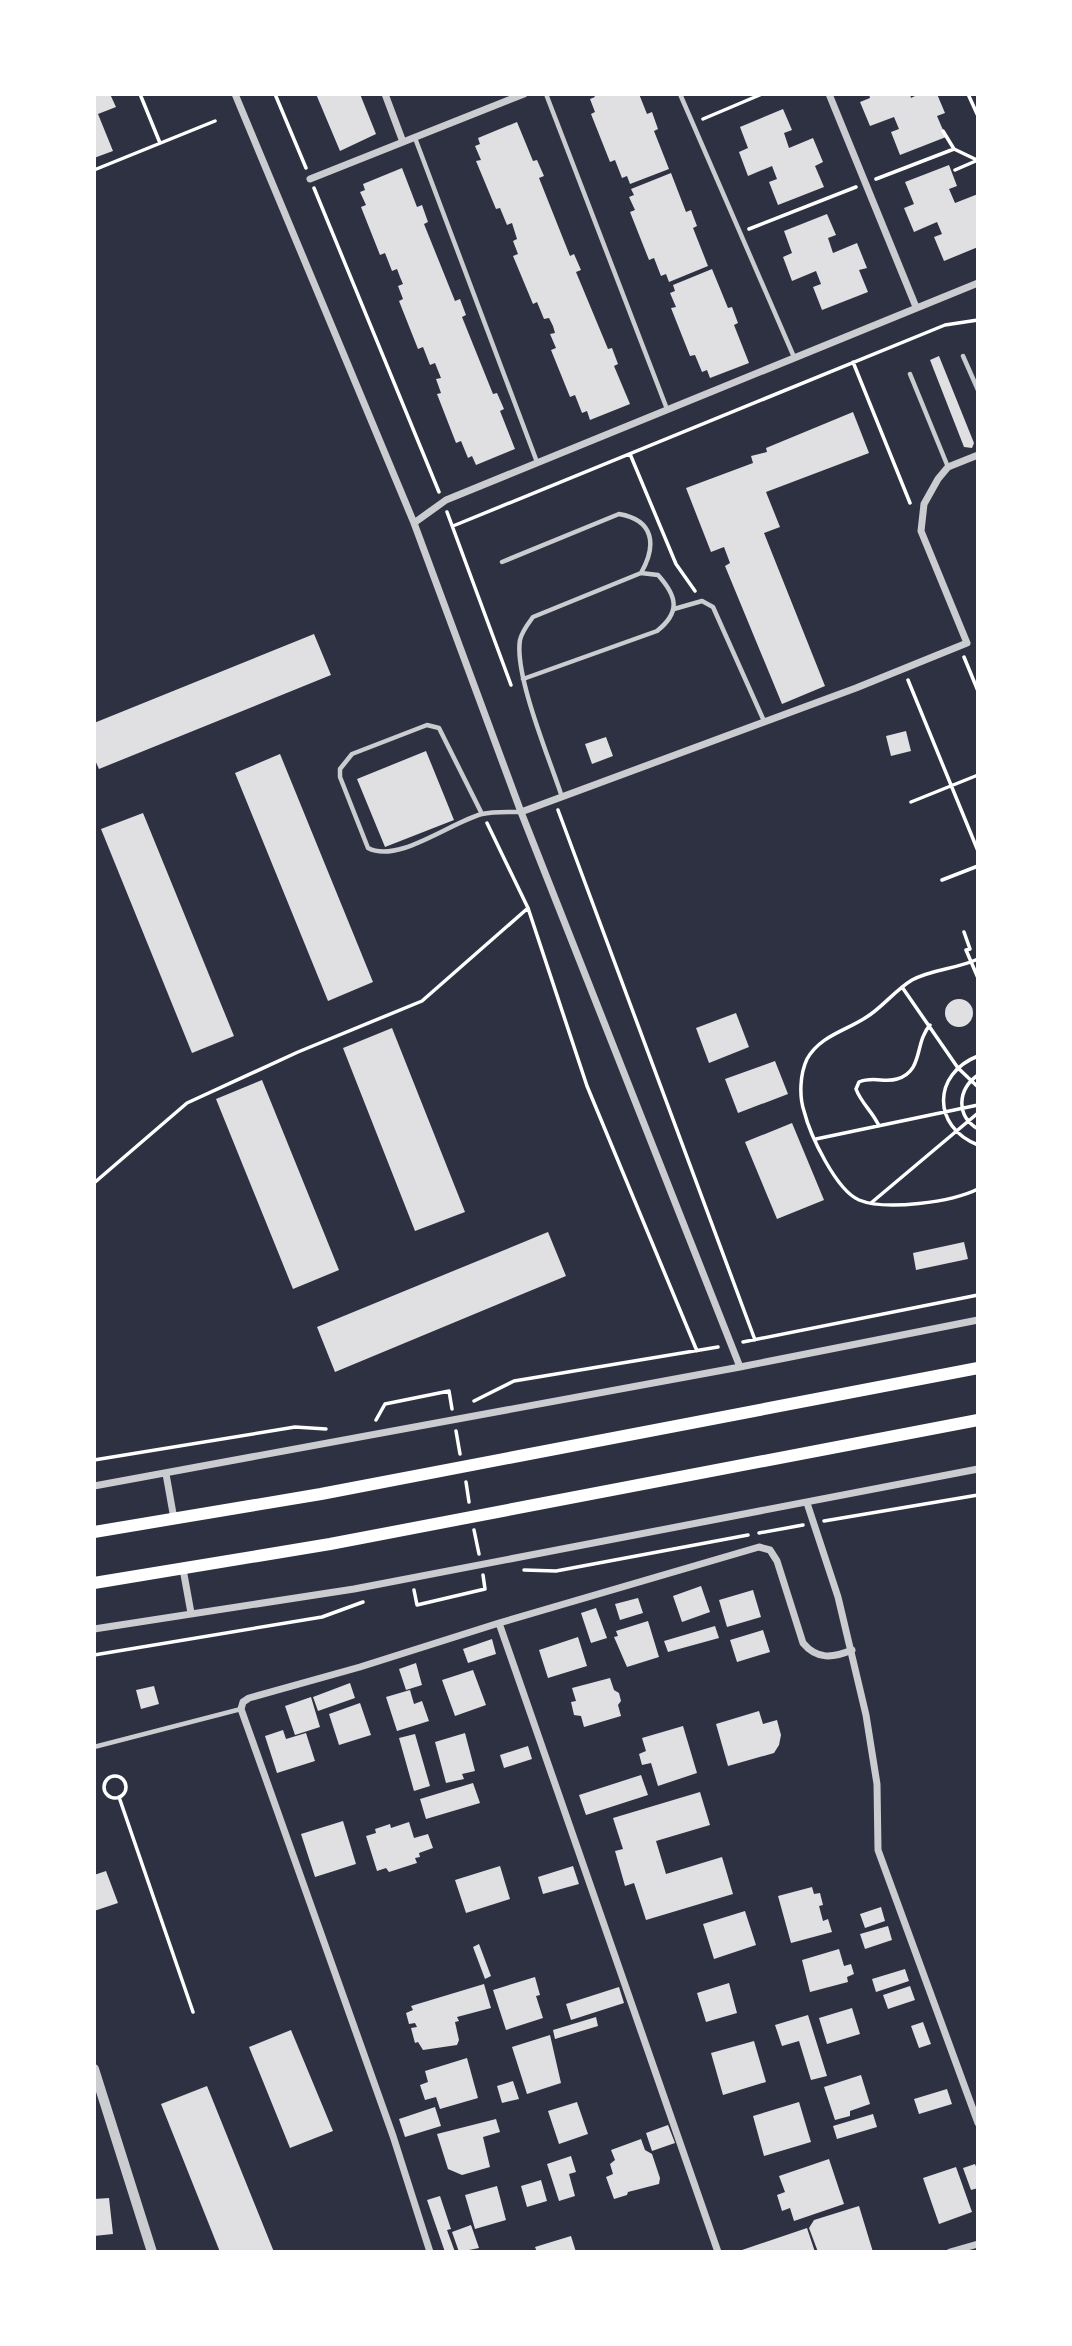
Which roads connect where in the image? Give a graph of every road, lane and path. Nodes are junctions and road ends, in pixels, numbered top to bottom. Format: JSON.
{"nodes":[{"id":1,"x":140,"y":94,"type":"edge"},
{"id":2,"x":235,"y":94,"type":"edge"},
{"id":3,"x":275,"y":94,"type":"edge"},
{"id":4,"x":385,"y":94,"type":"edge"},
{"id":5,"x":524,"y":94,"type":"edge"},
{"id":6,"x":546,"y":94,"type":"edge"},
{"id":7,"x":680,"y":94,"type":"edge"},
{"id":8,"x":762,"y":94,"type":"edge"},
{"id":9,"x":829,"y":94,"type":"edge"},
{"id":10,"x":968,"y":94,"type":"edge"},
{"id":11,"x":978,"y":116,"type":"edge"},
{"id":12,"x":215,"y":121,"type":"dead end"},
{"id":13,"x":693,"y":123,"type":"junction"},
{"id":14,"x":943,"y":131,"type":"dead end"},
{"id":15,"x":415,"y":138,"type":"junction"},
{"id":16,"x":403,"y":142,"type":"junction"},
{"id":17,"x":160,"y":143,"type":"junction"},
{"id":18,"x":954,"y":149,"type":"dead end"},
{"id":19,"x":978,"y":160,"type":"edge"},
{"id":20,"x":94,"y":170,"type":"edge"},
{"id":21,"x":955,"y":170,"type":"dead end"},
{"id":22,"x":310,"y":179,"type":"junction"},
{"id":23,"x":978,"y":283,"type":"edge"},
{"id":24,"x":916,"y":307,"type":"junction"},
{"id":25,"x":978,"y":320,"type":"edge"},
{"id":26,"x":963,"y":356,"type":"dead end"},
{"id":27,"x":794,"y":358,"type":"junction"},
{"id":28,"x":853,"y":362,"type":"junction"},
{"id":29,"x":910,"y":374,"type":"dead end"},
{"id":30,"x":978,"y":390,"type":"edge"},
{"id":31,"x":667,"y":410,"type":"junction"},
{"id":32,"x":630,"y":454,"type":"junction"},
{"id":33,"x":978,"y":455,"type":"edge"},
{"id":34,"x":537,"y":463,"type":"junction"},
{"id":35,"x":948,"y":467,"type":"junction"},
{"id":36,"x":443,"y":503,"type":"junction"},
{"id":37,"x":911,"y":505,"type":"dead end"},
{"id":38,"x":414,"y":523,"type":"junction"},
{"id":39,"x":452,"y":526,"type":"junction"},
{"id":40,"x":502,"y":562,"type":"dead end"},
{"id":41,"x":641,"y":573,"type":"junction"},
{"id":42,"x":702,"y":601,"type":"junction"},
{"id":43,"x":674,"y":609,"type":"junction"},
{"id":44,"x":959,"y":646,"type":"junction"},
{"id":45,"x":904,"y":668,"type":"junction"},
{"id":46,"x":523,"y":679,"type":"junction"},
{"id":47,"x":978,"y":691,"type":"edge"},
{"id":48,"x":515,"y":696,"type":"dead end"},
{"id":49,"x":764,"y":722,"type":"junction"},
{"id":50,"x":978,"y":775,"type":"edge"},
{"id":51,"x":950,"y":786,"type":"junction"},
{"id":52,"x":558,"y":798,"type":"junction"},
{"id":53,"x":911,"y":802,"type":"dead end"},
{"id":54,"x":521,"y":812,"type":"junction"},
{"id":55,"x":482,"y":814,"type":"junction"},
{"id":56,"x":978,"y":851,"type":"edge"},
{"id":57,"x":978,"y":866,"type":"edge"},
{"id":58,"x":942,"y":880,"type":"dead end"},
{"id":59,"x":528,"y":908,"type":"junction"},
{"id":60,"x":964,"y":932,"type":"dead end"},
{"id":61,"x":978,"y":959,"type":"edge"},
{"id":62,"x":971,"y":962,"type":"junction"},
{"id":63,"x":978,"y":978,"type":"edge"},
{"id":64,"x":902,"y":988,"type":"junction"},
{"id":65,"x":930,"y":1026,"type":"junction"},
{"id":66,"x":978,"y":1056,"type":"edge"},
{"id":67,"x":958,"y":1068,"type":"junction"},
{"id":68,"x":978,"y":1075,"type":"edge"},
{"id":69,"x":971,"y":1080,"type":"junction"},
{"id":70,"x":978,"y":1087,"type":"edge"},
{"id":71,"x":978,"y":1105,"type":"edge"},
{"id":72,"x":962,"y":1109,"type":"junction"},
{"id":73,"x":945,"y":1113,"type":"junction"},
{"id":74,"x":978,"y":1113,"type":"edge"},
{"id":75,"x":968,"y":1121,"type":"junction"},
{"id":76,"x":879,"y":1126,"type":"junction"},
{"id":77,"x":978,"y":1129,"type":"edge"},
{"id":78,"x":956,"y":1132,"type":"junction"},
{"id":79,"x":816,"y":1139,"type":"junction"},
{"id":80,"x":978,"y":1145,"type":"edge"},
{"id":81,"x":94,"y":1183,"type":"edge"},
{"id":82,"x":978,"y":1189,"type":"edge"},
{"id":83,"x":870,"y":1203,"type":"junction"},
{"id":84,"x":978,"y":1295,"type":"edge"},
{"id":85,"x":978,"y":1320,"type":"edge"},
{"id":86,"x":710,"y":1348,"type":"dead end"},
{"id":87,"x":697,"y":1350,"type":"junction"},
{"id":88,"x":740,"y":1367,"type":"junction"},
{"id":89,"x":978,"y":1368,"type":"edge"},
{"id":90,"x":474,"y":1402,"type":"dead end"},
{"id":91,"x":461,"y":1404,"type":"dead end"},
{"id":92,"x":449,"y":1406,"type":"dead end"},
{"id":93,"x":388,"y":1418,"type":"dead end"},
{"id":94,"x":454,"y":1418,"type":"dead end"},
{"id":95,"x":978,"y":1420,"type":"edge"},
{"id":96,"x":326,"y":1429,"type":"dead end"},
{"id":97,"x":456,"y":1431,"type":"dead end"},
{"id":98,"x":461,"y":1457,"type":"dead end"},
{"id":99,"x":94,"y":1460,"type":"edge"},
{"id":100,"x":978,"y":1469,"type":"edge"},
{"id":101,"x":463,"y":1471,"type":"dead end"},
{"id":102,"x":166,"y":1474,"type":"junction"},
{"id":103,"x":94,"y":1486,"type":"edge"},
{"id":104,"x":978,"y":1495,"type":"edge"},
{"id":105,"x":807,"y":1503,"type":"junction"},
{"id":106,"x":471,"y":1510,"type":"dead end"},
{"id":107,"x":174,"y":1519,"type":"junction"},
{"id":108,"x":473,"y":1523,"type":"dead end"},
{"id":109,"x":814,"y":1523,"type":"junction"},
{"id":110,"x":94,"y":1532,"type":"edge"},
{"id":111,"x":183,"y":1569,"type":"junction"},
{"id":112,"x":521,"y":1570,"type":"dead end"},
{"id":113,"x":496,"y":1573,"type":"dead end"},
{"id":114,"x":482,"y":1576,"type":"dead end"},
{"id":115,"x":94,"y":1583,"type":"edge"},
{"id":116,"x":414,"y":1590,"type":"dead end"},
{"id":117,"x":366,"y":1601,"type":"dead end"},
{"id":118,"x":191,"y":1613,"type":"junction"},
{"id":119,"x":499,"y":1623,"type":"junction"},
{"id":120,"x":94,"y":1629,"type":"edge"},
{"id":121,"x":852,"y":1650,"type":"junction"},
{"id":122,"x":94,"y":1655,"type":"edge"},
{"id":123,"x":241,"y":1709,"type":"junction"},
{"id":124,"x":94,"y":1747,"type":"edge"},
{"id":125,"x":118,"y":1797,"type":"junction"},
{"id":126,"x":193,"y":2012,"type":"dead end"},
{"id":127,"x":94,"y":2069,"type":"edge"},
{"id":128,"x":978,"y":2123,"type":"edge"},
{"id":129,"x":978,"y":2244,"type":"edge"},
{"id":130,"x":152,"y":2252,"type":"edge"},
{"id":131,"x":430,"y":2252,"type":"edge"},
{"id":132,"x":718,"y":2252,"type":"edge"},
{"id":133,"x":950,"y":2252,"type":"edge"}],
"edges":[{"from":1,"to":17,"type":"path"},
{"from":2,"to":38,"type":"street"},
{"from":3,"to":22,"type":"path"},
{"from":4,"to":16,"type":"street"},
{"from":5,"to":15,"type":"street"},
{"from":6,"to":31,"type":"lane"},
{"from":7,"to":13,"type":"lane"},
{"from":8,"to":13,"type":"path"},
{"from":9,"to":24,"type":"street"},
{"from":10,"to":11,"type":"path"},
{"from":12,"to":17,"type":"path"},
{"from":13,"to":27,"type":"lane"},
{"from":14,"to":18,"type":"path"},
{"from":15,"to":16,"type":"street"},
{"from":15,"to":34,"type":"lane"},
{"from":16,"to":22,"type":"street"},
{"from":17,"to":20,"type":"path"},
{"from":19,"to":21,"type":"path"},
{"from":22,"to":36,"type":"path"},
{"from":23,"to":24,"type":"street"},
{"from":24,"to":27,"type":"street"},
{"from":25,"to":28,"type":"path"},
{"from":26,"to":30,"type":"lane"},
{"from":27,"to":31,"type":"street"},
{"from":28,"to":32,"type":"path"},
{"from":28,"to":37,"type":"path"},
{"from":29,"to":35,"type":"lane"},
{"from":31,"to":34,"type":"street"},
{"from":32,"to":39,"type":"path"},
{"from":32,"to":42,"type":"path"},
{"from":33,"to":35,"type":"street"},
{"from":34,"to":36,"type":"street"},
{"from":35,"to":44,"type":"street"},
{"from":36,"to":38,"type":"street"},
{"from":36,"to":39,"type":"path"},
{"from":38,"to":54,"type":"street"},
{"from":39,"to":48,"type":"path"},
{"from":40,"to":41,"type":"lane"},
{"from":41,"to":43,"type":"lane"},
{"from":41,"to":46,"type":"lane"},
{"from":42,"to":43,"type":"lane"},
{"from":42,"to":49,"type":"lane"},
{"from":43,"to":46,"type":"lane"},
{"from":44,"to":45,"type":"street"},
{"from":44,"to":47,"type":"path"},
{"from":45,"to":49,"type":"street"},
{"from":45,"to":51,"type":"path"},
{"from":46,"to":52,"type":"lane"},
{"from":49,"to":52,"type":"street"},
{"from":50,"to":51,"type":"path"},
{"from":51,"to":53,"type":"path"},
{"from":51,"to":56,"type":"path"},
{"from":52,"to":54,"type":"street"},
{"from":52,"to":84,"type":"path"},
{"from":54,"to":55,"type":"lane"},
{"from":54,"to":88,"type":"street"},
{"from":55,"to":55,"type":"lane"},
{"from":55,"to":59,"type":"path"},
{"from":57,"to":58,"type":"path"},
{"from":59,"to":81,"type":"path"},
{"from":59,"to":87,"type":"path"},
{"from":60,"to":62,"type":"path"},
{"from":61,"to":62,"type":"path"},
{"from":62,"to":63,"type":"path"},
{"from":62,"to":64,"type":"path"},
{"from":64,"to":65,"type":"path"},
{"from":64,"to":79,"type":"path"},
{"from":65,"to":67,"type":"path"},
{"from":65,"to":76,"type":"path"},
{"from":66,"to":67,"type":"path"},
{"from":67,"to":69,"type":"path"},
{"from":67,"to":73,"type":"path"},
{"from":68,"to":69,"type":"path"},
{"from":69,"to":70,"type":"path"},
{"from":69,"to":72,"type":"path"},
{"from":71,"to":72,"type":"path"},
{"from":72,"to":73,"type":"path"},
{"from":72,"to":75,"type":"path"},
{"from":73,"to":76,"type":"path"},
{"from":73,"to":78,"type":"path"},
{"from":74,"to":75,"type":"path"},
{"from":75,"to":77,"type":"path"},
{"from":75,"to":78,"type":"path"},
{"from":76,"to":79,"type":"path"},
{"from":78,"to":80,"type":"path"},
{"from":78,"to":83,"type":"path"},
{"from":79,"to":83,"type":"path"},
{"from":82,"to":83,"type":"path"},
{"from":85,"to":88,"type":"street"},
{"from":86,"to":87,"type":"path"},
{"from":87,"to":90,"type":"path"},
{"from":88,"to":102,"type":"street"},
{"from":89,"to":107,"type":"main road"},
{"from":91,"to":92,"type":"path"},
{"from":93,"to":94,"type":"path"},
{"from":95,"to":111,"type":"main road"},
{"from":96,"to":99,"type":"path"},
{"from":97,"to":98,"type":"path"},
{"from":100,"to":105,"type":"street"},
{"from":101,"to":106,"type":"path"},
{"from":102,"to":103,"type":"street"},
{"from":102,"to":107,"type":"street"},
{"from":104,"to":109,"type":"path"},
{"from":105,"to":109,"type":"street"},
{"from":105,"to":118,"type":"street"},
{"from":107,"to":110,"type":"main road"},
{"from":108,"to":116,"type":"path"},
{"from":109,"to":112,"type":"path"},
{"from":109,"to":121,"type":"street"},
{"from":111,"to":115,"type":"main road"},
{"from":111,"to":118,"type":"street"},
{"from":113,"to":114,"type":"path"},
{"from":117,"to":122,"type":"path"},
{"from":118,"to":120,"type":"street"},
{"from":119,"to":121,"type":"street"},
{"from":119,"to":123,"type":"street"},
{"from":119,"to":132,"type":"street"},
{"from":121,"to":128,"type":"street"},
{"from":123,"to":124,"type":"lane"},
{"from":123,"to":131,"type":"street"},
{"from":125,"to":125,"type":"path"},
{"from":125,"to":126,"type":"path"},
{"from":127,"to":130,"type":"street"},
{"from":129,"to":133,"type":"street"}]}
